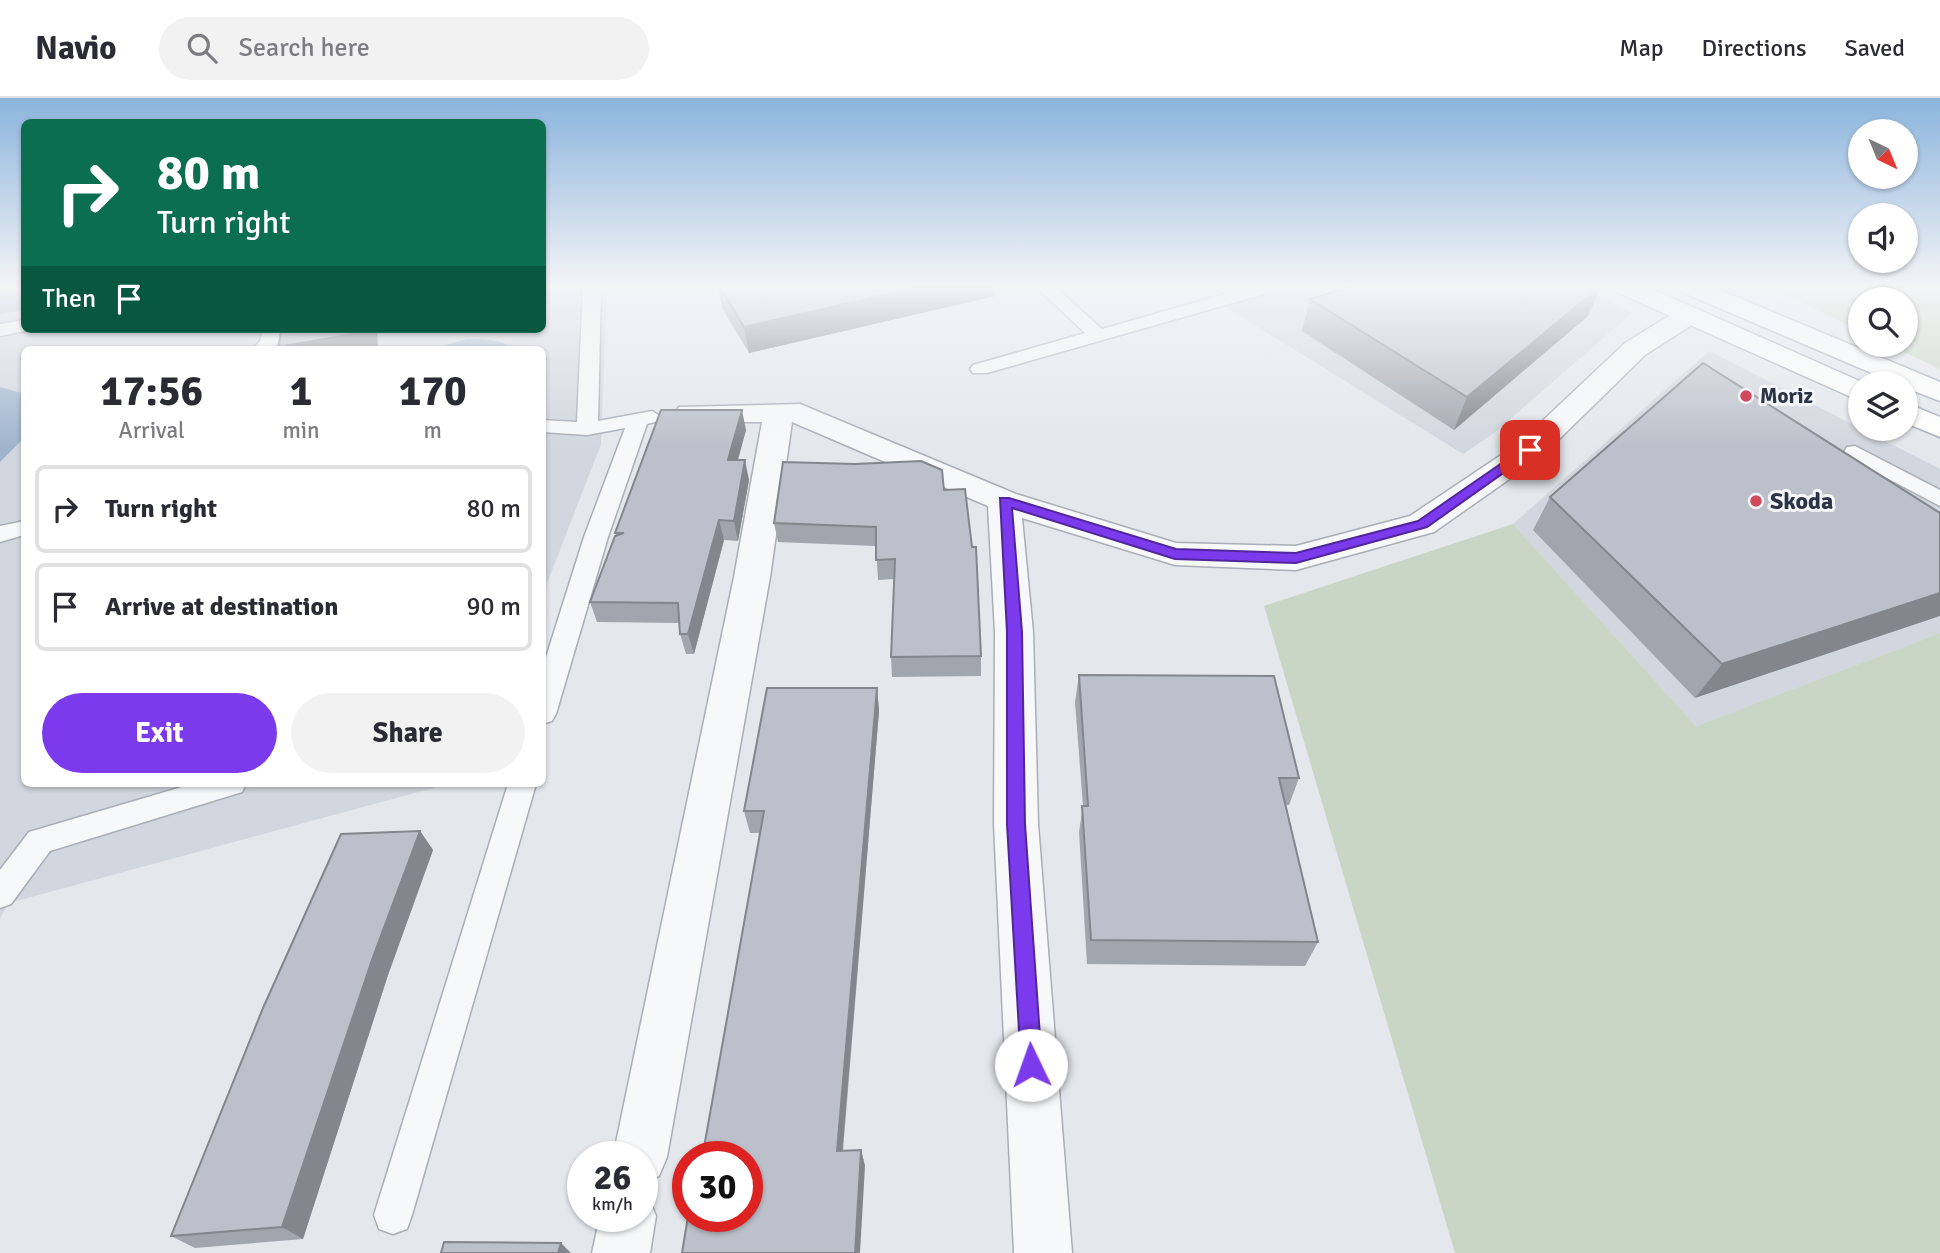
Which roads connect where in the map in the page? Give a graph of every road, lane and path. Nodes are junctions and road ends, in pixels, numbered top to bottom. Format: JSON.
{"nodes":[{"id":1,"x":590,"y":339,"type":"edge"},
{"id":2,"x":1084,"y":339,"type":"edge"},
{"id":3,"x":1645,"y":339,"type":"edge"},
{"id":4,"x":1761,"y":339,"type":"edge"},
{"id":5,"x":1795,"y":339,"type":"edge"},
{"id":6,"x":980,"y":369,"type":"dead end"},
{"id":7,"x":1848,"y":386,"type":"edge"},
{"id":8,"x":1940,"y":392,"type":"edge"},
{"id":9,"x":681,"y":412,"type":"joint"},
{"id":10,"x":778,"y":413,"type":"junction"},
{"id":11,"x":1918,"y":418,"type":"edge"},
{"id":12,"x":639,"y":419,"type":"junction"},
{"id":13,"x":546,"y":426,"type":"edge"},
{"id":14,"x":1940,"y":428,"type":"edge"},
{"id":15,"x":587,"y":429,"type":"junction"},
{"id":16,"x":1855,"y":452,"type":"dead end"},
{"id":17,"x":1940,"y":499,"type":"edge"},
{"id":18,"x":1004,"y":501,"type":"junction"},
{"id":19,"x":21,"y":529,"type":"edge"},
{"id":20,"x":0,"y":534,"type":"edge"},
{"id":21,"x":546,"y":702,"type":"edge"},
{"id":22,"x":222,"y":787,"type":"edge"},
{"id":23,"x":521,"y":787,"type":"edge"},
{"id":24,"x":0,"y":894,"type":"edge"},
{"id":25,"x":643,"y":1141,"type":"edge"},
{"id":26,"x":393,"y":1215,"type":"dead end"},
{"id":27,"x":625,"y":1232,"type":"edge"},
{"id":28,"x":621,"y":1253,"type":"edge"},
{"id":29,"x":1044,"y":1253,"type":"edge"}],
"edges":[{"from":1,"to":15,"type":"lane"},
{"from":2,"to":6,"type":"lane"},
{"from":3,"to":18,"type":"street"},
{"from":4,"to":7,"type":"main road"},
{"from":5,"to":8,"type":"main road"},
{"from":9,"to":10,"type":"street"},
{"from":9,"to":12,"type":"lane"},
{"from":10,"to":18,"type":"street"},
{"from":10,"to":25,"type":"street"},
{"from":11,"to":14,"type":"main road"},
{"from":12,"to":15,"type":"lane"},
{"from":12,"to":21,"type":"lane"},
{"from":13,"to":15,"type":"lane"},
{"from":16,"to":17,"type":"lane"},
{"from":18,"to":29,"type":"street"},
{"from":19,"to":20,"type":"lane"},
{"from":22,"to":24,"type":"lane"},
{"from":23,"to":26,"type":"lane"},
{"from":27,"to":28,"type":"street"}]}
